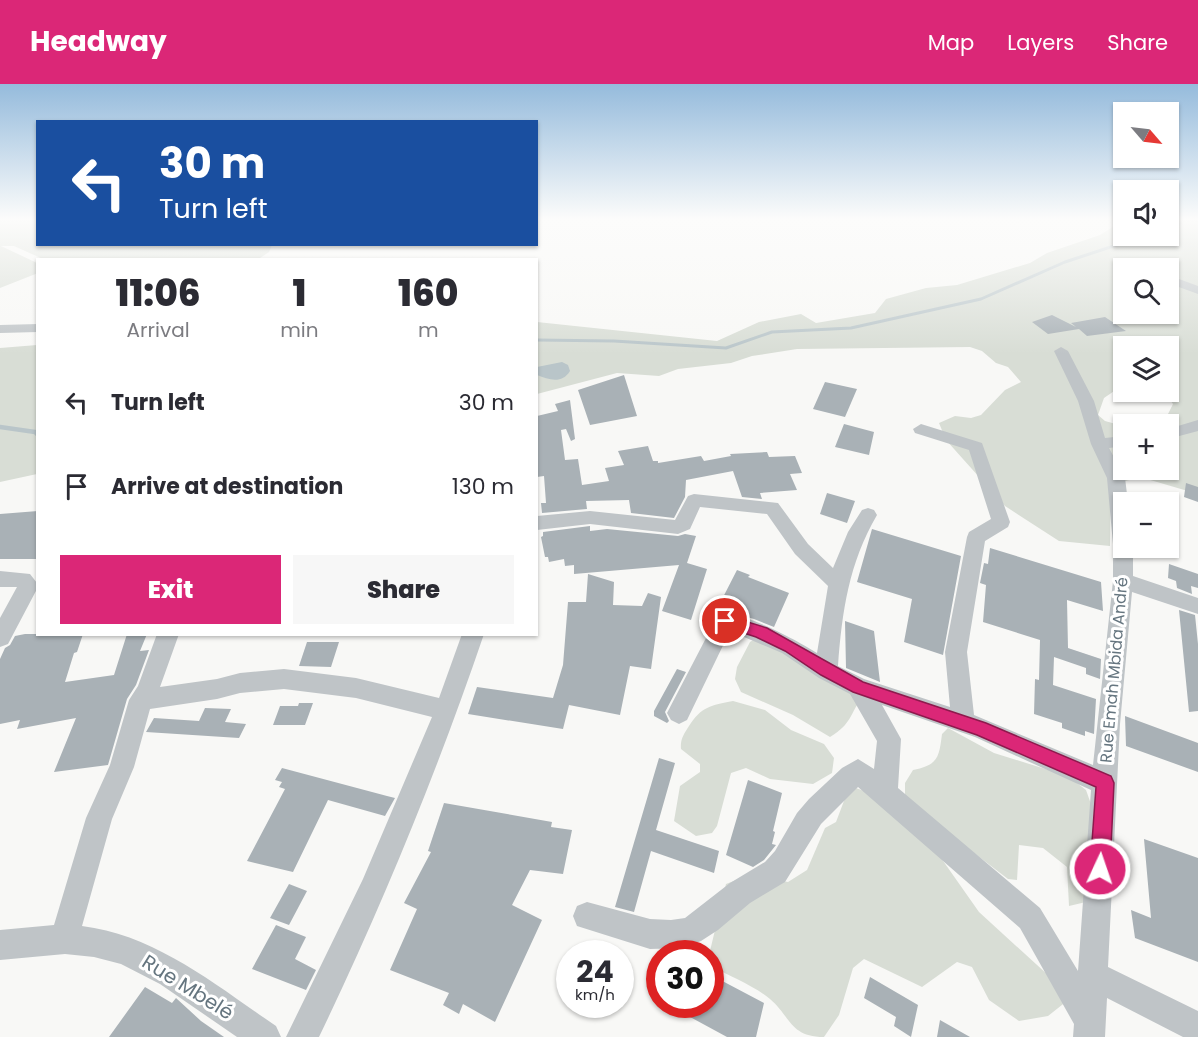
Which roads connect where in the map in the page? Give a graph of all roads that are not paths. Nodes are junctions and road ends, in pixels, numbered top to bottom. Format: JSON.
{"nodes":[{"id":1,"x":1179,"y":283,"type":"edge"},
{"id":2,"x":1198,"y":290,"type":"edge"},
{"id":3,"x":36,"y":328,"type":"edge"},
{"id":4,"x":0,"y":329,"type":"edge"},
{"id":5,"x":1060,"y":351,"type":"dead end"},
{"id":6,"x":1198,"y":425,"type":"edge"},
{"id":7,"x":921,"y":429,"type":"dead end"},
{"id":8,"x":1179,"y":432,"type":"edge"},
{"id":9,"x":1113,"y":442,"type":"edge"},
{"id":10,"x":1099,"y":444,"type":"junction"},
{"id":11,"x":868,"y":514,"type":"dead end"},
{"id":12,"x":538,"y":523,"type":"edge"},
{"id":13,"x":0,"y":579,"type":"edge"},
{"id":14,"x":1123,"y":581,"type":"junction"},
{"id":15,"x":839,"y":584,"type":"junction"},
{"id":16,"x":1198,"y":606,"type":"edge"},
{"id":17,"x":167,"y":636,"type":"edge"},
{"id":18,"x":471,"y":636,"type":"edge"},
{"id":19,"x":0,"y":638,"type":"edge"},
{"id":20,"x":827,"y":671,"type":"junction"},
{"id":21,"x":858,"y":687,"type":"junction"},
{"id":22,"x":141,"y":700,"type":"junction"},
{"id":23,"x":446,"y":710,"type":"junction"},
{"id":24,"x":680,"y":713,"type":"dead end"},
{"id":25,"x":963,"y":722,"type":"junction"},
{"id":26,"x":1105,"y":783,"type":"junction"},
{"id":27,"x":885,"y":793,"type":"junction"},
{"id":28,"x":587,"y":916,"type":"dead end"},
{"id":29,"x":64,"y":939,"type":"junction"},
{"id":30,"x":0,"y":945,"type":"edge"},
{"id":31,"x":1093,"y":975,"type":"junction"},
{"id":32,"x":1089,"y":1029,"type":"edge"},
{"id":33,"x":1198,"y":1029,"type":"edge"},
{"id":34,"x":261,"y":1036,"type":"edge"},
{"id":35,"x":302,"y":1037,"type":"edge"}],
"edges":[{"from":1,"to":2,"type":"street"},
{"from":3,"to":4,"type":"street"},
{"from":5,"to":10,"type":"street","name":"Rue Emah Mbida André"},
{"from":6,"to":8,"type":"street"},
{"from":7,"to":25,"type":"street"},
{"from":9,"to":10,"type":"street"},
{"from":10,"to":14,"type":"street","name":"Rue Emah Mbida André"},
{"from":11,"to":15,"type":"street"},
{"from":12,"to":15,"type":"street"},
{"from":13,"to":19,"type":"street"},
{"from":14,"to":16,"type":"street"},
{"from":14,"to":26,"type":"street","name":"Rue Emah Mbida André"},
{"from":15,"to":20,"type":"street"},
{"from":17,"to":22,"type":"street"},
{"from":18,"to":23,"type":"street"},
{"from":20,"to":21,"type":"street"},
{"from":20,"to":24,"type":"street"},
{"from":21,"to":25,"type":"street"},
{"from":21,"to":27,"type":"street"},
{"from":22,"to":23,"type":"street"},
{"from":22,"to":29,"type":"street"},
{"from":23,"to":35,"type":"street"},
{"from":25,"to":26,"type":"street"},
{"from":26,"to":31,"type":"street","name":"Rue Emah Mbida André"},
{"from":27,"to":28,"type":"street"},
{"from":27,"to":32,"type":"street"},
{"from":29,"to":30,"type":"street","name":"Rue Mbelé"},
{"from":29,"to":34,"type":"street","name":"Rue Mbelé"},
{"from":31,"to":32,"type":"street","name":"Rue Emah Mbida André"},
{"from":31,"to":33,"type":"street"}]}
